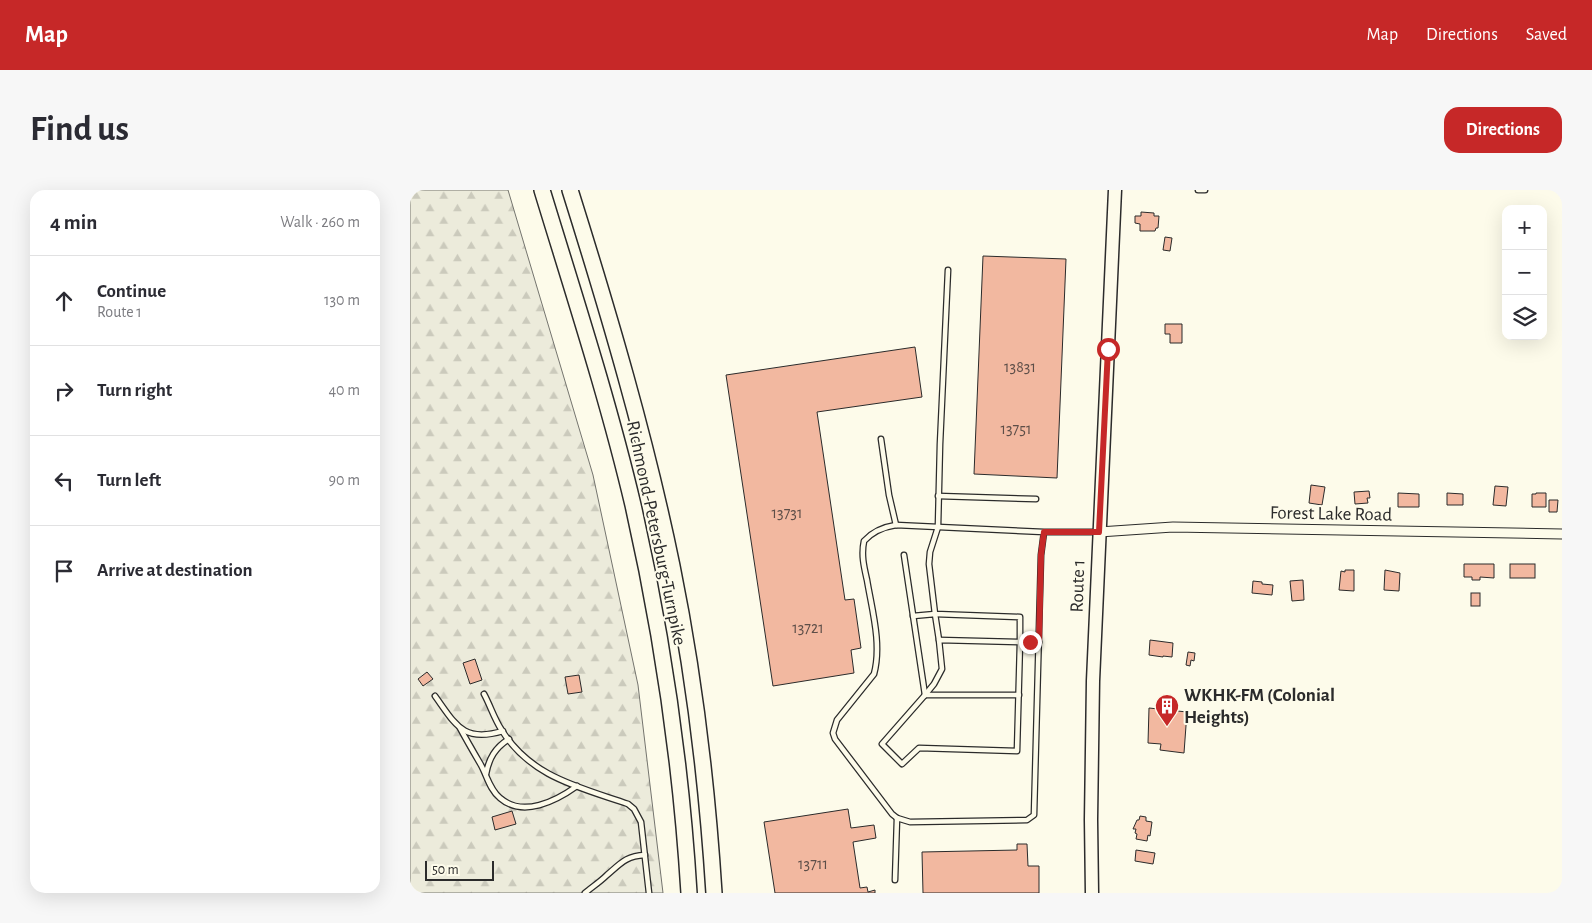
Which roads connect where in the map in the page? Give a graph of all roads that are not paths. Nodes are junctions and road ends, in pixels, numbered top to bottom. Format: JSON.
{"nodes":[{"id":1,"x":542,"y":190,"type":"edge"},
{"id":2,"x":570,"y":190,"type":"edge"},
{"id":3,"x":1115,"y":190,"type":"edge"},
{"id":4,"x":1198,"y":190,"type":"edge"},
{"id":5,"x":1205,"y":190,"type":"edge"},
{"id":6,"x":948,"y":270,"type":"dead end"},
{"id":7,"x":881,"y":439,"type":"dead end"},
{"id":8,"x":938,"y":496,"type":"junction"},
{"id":9,"x":1036,"y":499,"type":"dead end"},
{"id":10,"x":896,"y":525,"type":"junction"},
{"id":11,"x":938,"y":527,"type":"junction"},
{"id":12,"x":1044,"y":532,"type":"junction"},
{"id":13,"x":1099,"y":532,"type":"junction"},
{"id":14,"x":1562,"y":534,"type":"edge"},
{"id":15,"x":904,"y":555,"type":"dead end"},
{"id":16,"x":935,"y":614,"type":"junction"},
{"id":17,"x":913,"y":616,"type":"junction"},
{"id":18,"x":939,"y":640,"type":"junction"},
{"id":19,"x":1020,"y":642,"type":"junction"},
{"id":20,"x":1039,"y":642,"type":"junction"},
{"id":21,"x":484,"y":694,"type":"dead end"},
{"id":22,"x":925,"y":695,"type":"junction"},
{"id":23,"x":1019,"y":695,"type":"junction"},
{"id":24,"x":435,"y":696,"type":"dead end"},
{"id":25,"x":460,"y":728,"type":"junction"},
{"id":26,"x":503,"y":731,"type":"junction"},
{"id":27,"x":509,"y":739,"type":"junction"},
{"id":28,"x":485,"y":775,"type":"junction"},
{"id":29,"x":577,"y":786,"type":"junction"},
{"id":30,"x":897,"y":818,"type":"junction"},
{"id":31,"x":646,"y":855,"type":"junction"},
{"id":32,"x":895,"y":880,"type":"dead end"},
{"id":33,"x":585,"y":893,"type":"edge"},
{"id":34,"x":648,"y":893,"type":"edge"},
{"id":35,"x":689,"y":893,"type":"edge"},
{"id":36,"x":714,"y":893,"type":"edge"},
{"id":37,"x":1092,"y":893,"type":"edge"}],
"edges":[{"from":1,"to":35,"type":"highway","name":"Richmond-Petersburg Turnpike"},
{"from":2,"to":36,"type":"highway","name":"Richmond-Petersburg Turnpike"},
{"from":3,"to":13,"type":"main road","name":"Route 1"},
{"from":4,"to":5,"type":"lane"},
{"from":6,"to":8,"type":"lane"},
{"from":7,"to":10,"type":"lane"},
{"from":8,"to":9,"type":"lane"},
{"from":8,"to":11,"type":"lane"},
{"from":10,"to":11,"type":"lane"},
{"from":10,"to":30,"type":"lane"},
{"from":11,"to":12,"type":"lane"},
{"from":11,"to":16,"type":"lane"},
{"from":12,"to":13,"type":"lane"},
{"from":12,"to":20,"type":"lane"},
{"from":13,"to":14,"type":"street","name":"Forest Lake Road"},
{"from":13,"to":37,"type":"main road","name":"Route 1"},
{"from":15,"to":17,"type":"lane"},
{"from":16,"to":17,"type":"lane"},
{"from":16,"to":18,"type":"lane"},
{"from":16,"to":19,"type":"lane"},
{"from":17,"to":22,"type":"lane"},
{"from":18,"to":19,"type":"lane"},
{"from":18,"to":22,"type":"lane"},
{"from":19,"to":20,"type":"lane"},
{"from":19,"to":23,"type":"lane"},
{"from":20,"to":30,"type":"lane"},
{"from":21,"to":26,"type":"lane"},
{"from":22,"to":23,"type":"lane"},
{"from":22,"to":23,"type":"lane"},
{"from":24,"to":25,"type":"lane"},
{"from":25,"to":26,"type":"lane"},
{"from":25,"to":28,"type":"lane"},
{"from":26,"to":27,"type":"lane"},
{"from":27,"to":28,"type":"lane"},
{"from":27,"to":29,"type":"lane"},
{"from":28,"to":29,"type":"lane"},
{"from":29,"to":31,"type":"lane"},
{"from":30,"to":32,"type":"lane"},
{"from":31,"to":33,"type":"lane"},
{"from":31,"to":34,"type":"lane"}]}
